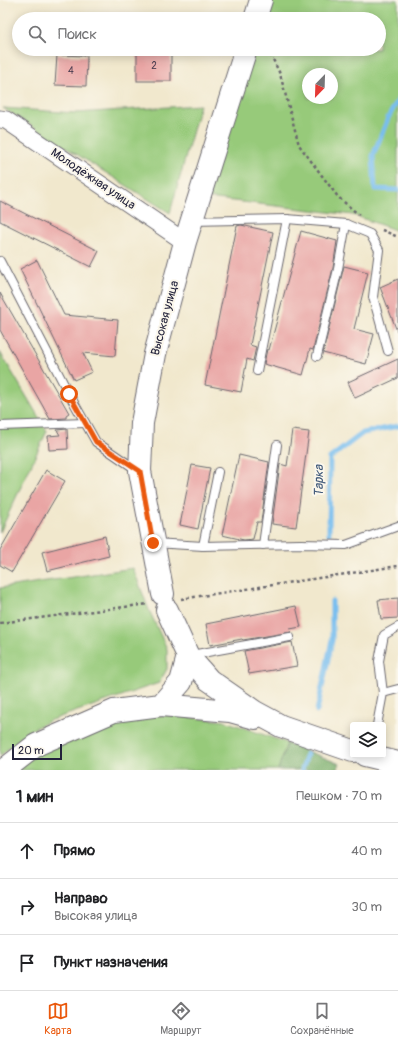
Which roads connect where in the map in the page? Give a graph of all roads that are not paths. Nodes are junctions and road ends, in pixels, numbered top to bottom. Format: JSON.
{"nodes":[{"id":1,"x":261,"y":0,"type":"edge"},
{"id":2,"x":257,"y":12,"type":"edge"},
{"id":3,"x":244,"y":56,"type":"edge"},
{"id":4,"x":0,"y":119,"type":"edge"},
{"id":5,"x":287,"y":219,"type":"junction"},
{"id":6,"x":192,"y":221,"type":"junction"},
{"id":7,"x":346,"y":224,"type":"junction"},
{"id":8,"x":185,"y":242,"type":"junction"},
{"id":9,"x":0,"y":261,"type":"edge"},
{"id":10,"x":388,"y":351,"type":"dead end"},
{"id":11,"x":317,"y":356,"type":"dead end"},
{"id":12,"x":257,"y":371,"type":"dead end"},
{"id":13,"x":85,"y":424,"type":"junction"},
{"id":14,"x":0,"y":426,"type":"edge"},
{"id":15,"x":277,"y":445,"type":"dead end"},
{"id":16,"x":140,"y":471,"type":"junction"},
{"id":17,"x":218,"y":472,"type":"dead end"},
{"id":18,"x":398,"y":526,"type":"edge"},
{"id":19,"x":153,"y":543,"type":"junction"},
{"id":20,"x":263,"y":545,"type":"junction"},
{"id":21,"x":203,"y":546,"type":"junction"},
{"id":22,"x":398,"y":627,"type":"edge"},
{"id":23,"x":290,"y":637,"type":"dead end"},
{"id":24,"x":188,"y":656,"type":"junction"},
{"id":25,"x":398,"y":689,"type":"edge"},
{"id":26,"x":383,"y":693,"type":"junction"},
{"id":27,"x":161,"y":705,"type":"junction"},
{"id":28,"x":378,"y":722,"type":"edge"},
{"id":29,"x":281,"y":726,"type":"junction"},
{"id":30,"x":350,"y":749,"type":"edge"},
{"id":31,"x":380,"y":758,"type":"edge"},
{"id":32,"x":398,"y":763,"type":"edge"},
{"id":33,"x":4,"y":770,"type":"edge"}],
"edges":[{"from":1,"to":2,"type":"street"},
{"from":3,"to":6,"type":"street","name":"Высокая улица"},
{"from":4,"to":8,"type":"street","name":"Молодёжная улица"},
{"from":5,"to":6,"type":"lane"},
{"from":5,"to":7,"type":"lane"},
{"from":5,"to":12,"type":"lane"},
{"from":6,"to":8,"type":"street","name":"Высокая улица"},
{"from":7,"to":10,"type":"lane"},
{"from":7,"to":11,"type":"lane"},
{"from":8,"to":16,"type":"street","name":"Высокая улица"},
{"from":9,"to":13,"type":"lane"},
{"from":13,"to":14,"type":"lane"},
{"from":13,"to":16,"type":"lane"},
{"from":15,"to":20,"type":"lane"},
{"from":16,"to":19,"type":"street","name":"Высокая улица"},
{"from":17,"to":21,"type":"lane"},
{"from":18,"to":20,"type":"lane"},
{"from":19,"to":21,"type":"lane"},
{"from":19,"to":24,"type":"street","name":"Высокая улица"},
{"from":20,"to":21,"type":"lane"},
{"from":22,"to":26,"type":"lane"},
{"from":23,"to":24,"type":"lane"},
{"from":24,"to":27,"type":"street"},
{"from":24,"to":29,"type":"street","name":"Высокая улица"},
{"from":25,"to":26,"type":"lane"},
{"from":26,"to":28,"type":"lane"},
{"from":27,"to":29,"type":"street"},
{"from":27,"to":33,"type":"street"},
{"from":29,"to":30,"type":"street"},
{"from":31,"to":32,"type":"street"}]}
